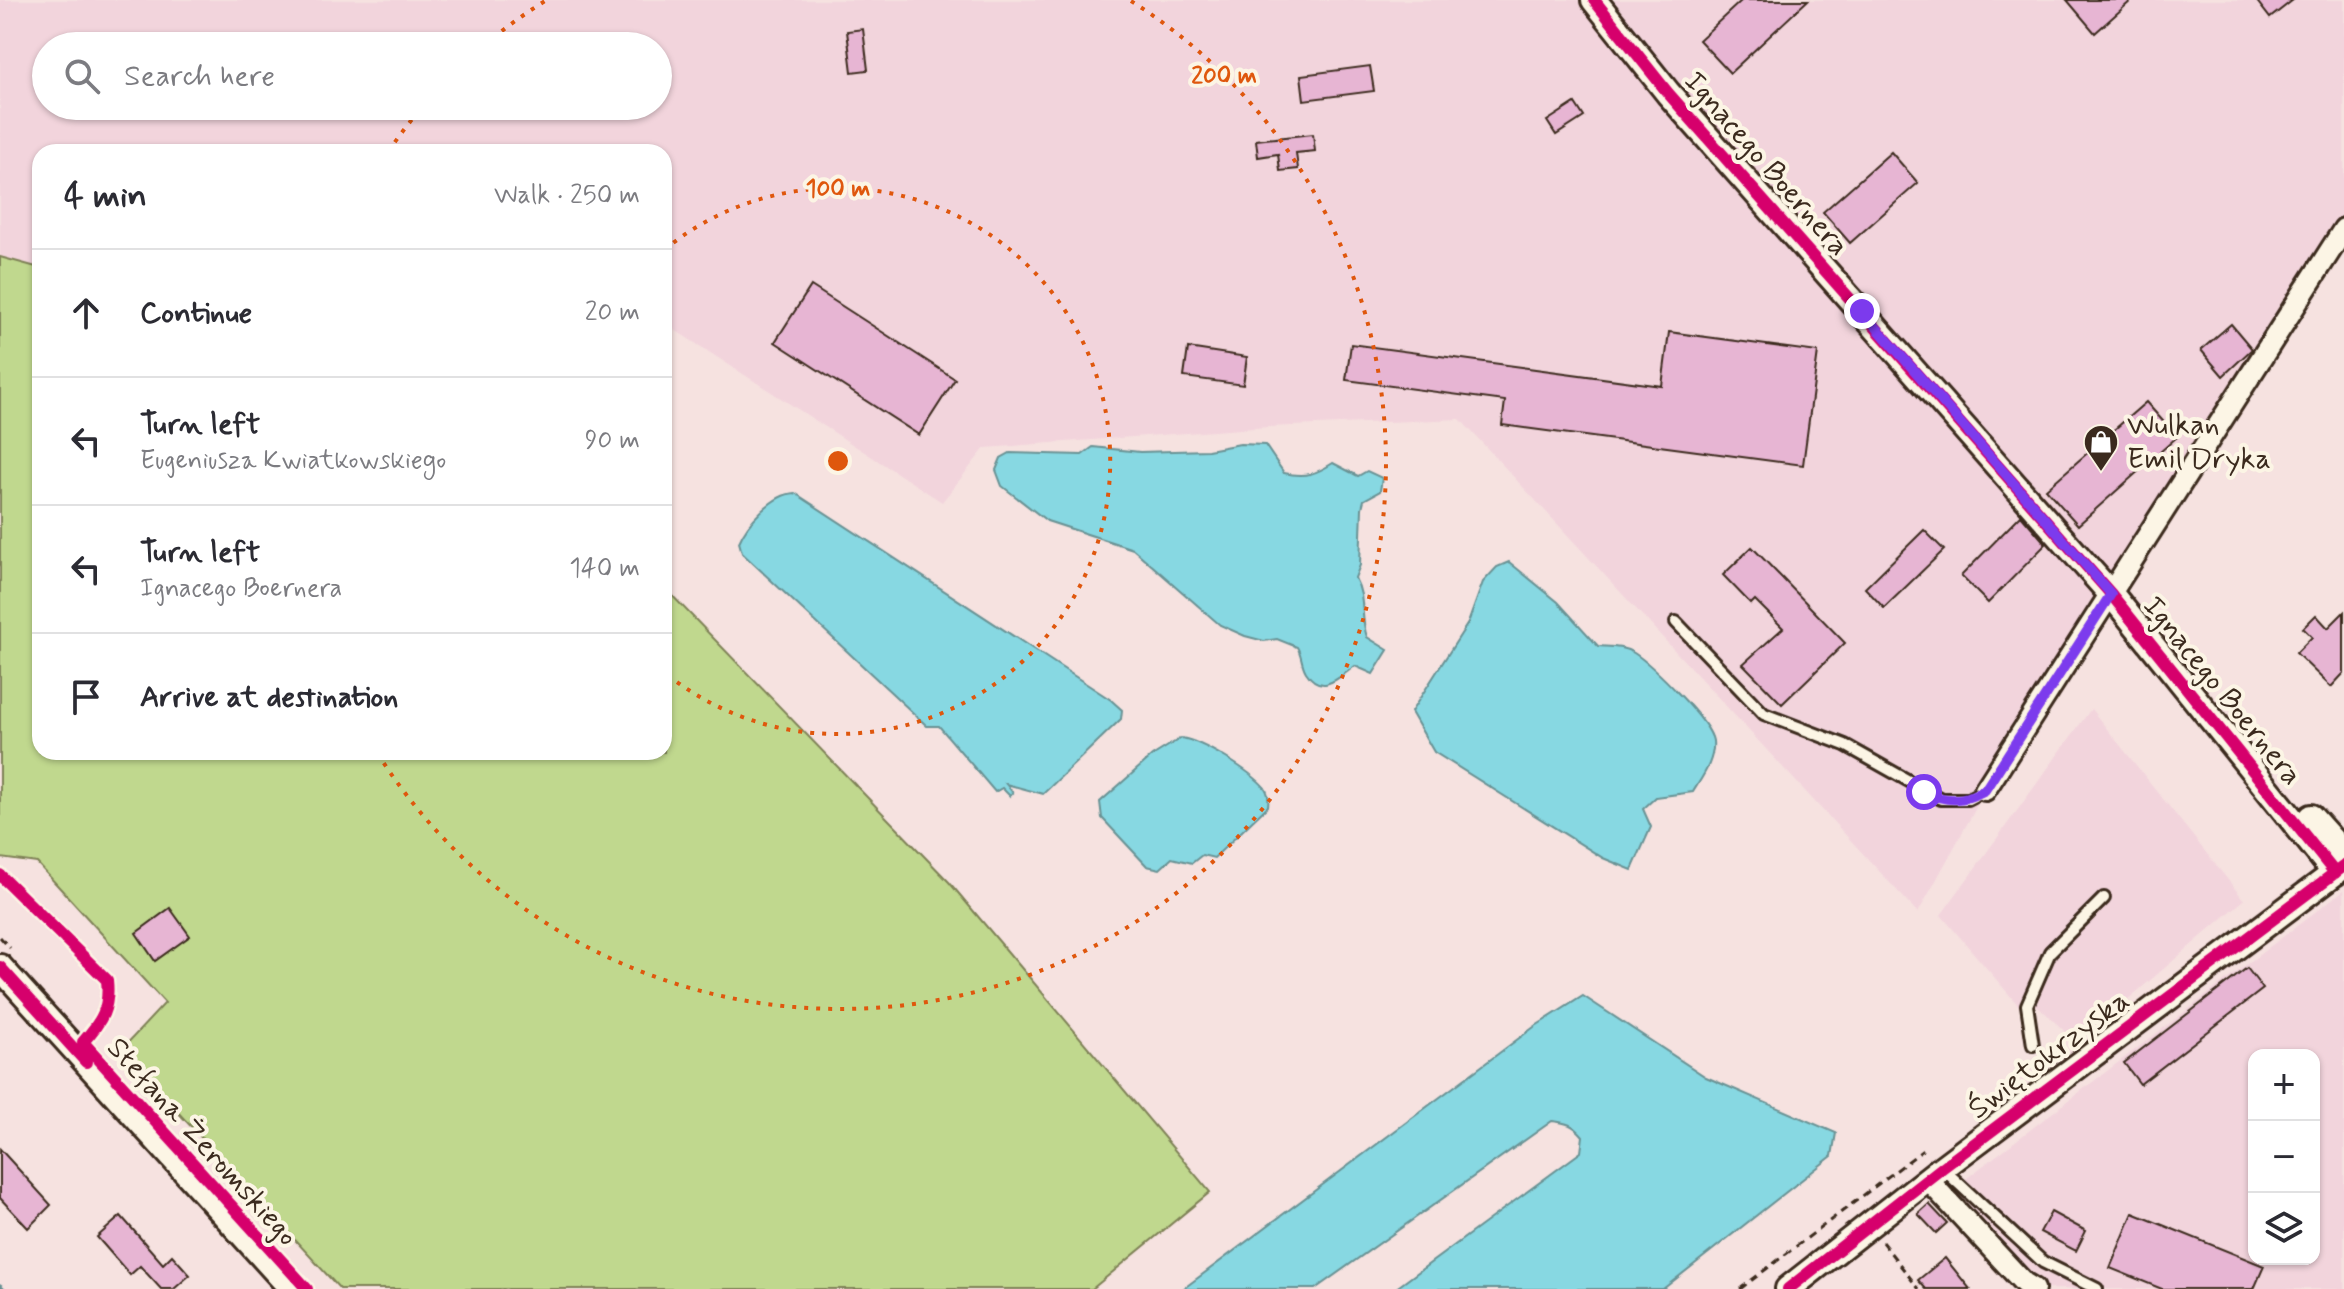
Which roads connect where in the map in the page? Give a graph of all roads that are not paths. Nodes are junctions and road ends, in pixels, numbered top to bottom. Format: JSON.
{"nodes":[{"id":1,"x":1594,"y":0,"type":"edge"},
{"id":2,"x":2344,"y":229,"type":"edge"},
{"id":3,"x":2111,"y":594,"type":"junction"},
{"id":4,"x":1676,"y":622,"type":"dead end"},
{"id":5,"x":1985,"y":790,"type":"joint"},
{"id":6,"x":2341,"y":864,"type":"edge"},
{"id":7,"x":2104,"y":898,"type":"dead end"},
{"id":8,"x":0,"y":967,"type":"edge"},
{"id":9,"x":2033,"y":1045,"type":"dead end"},
{"id":10,"x":1935,"y":1174,"type":"junction"},
{"id":11,"x":292,"y":1289,"type":"edge"},
{"id":12,"x":1788,"y":1289,"type":"edge"},
{"id":13,"x":2034,"y":1289,"type":"edge"},
{"id":14,"x":2097,"y":1289,"type":"edge"}],
"edges":[{"from":1,"to":3,"type":"street","name":"Ignacego Boernera"},
{"from":2,"to":3,"type":"street"},
{"from":3,"to":5,"type":"street"},
{"from":3,"to":6,"type":"street","name":"Ignacego Boernera"},
{"from":4,"to":5,"type":"lane"},
{"from":6,"to":10,"type":"street","name":"Świętokrzyska"},
{"from":7,"to":9,"type":"lane"},
{"from":8,"to":11,"type":"street","name":"Stefana Żeromskiego"},
{"from":10,"to":12,"type":"street","name":"Świętokrzyska"},
{"from":10,"to":13,"type":"street"},
{"from":10,"to":14,"type":"lane"}]}
